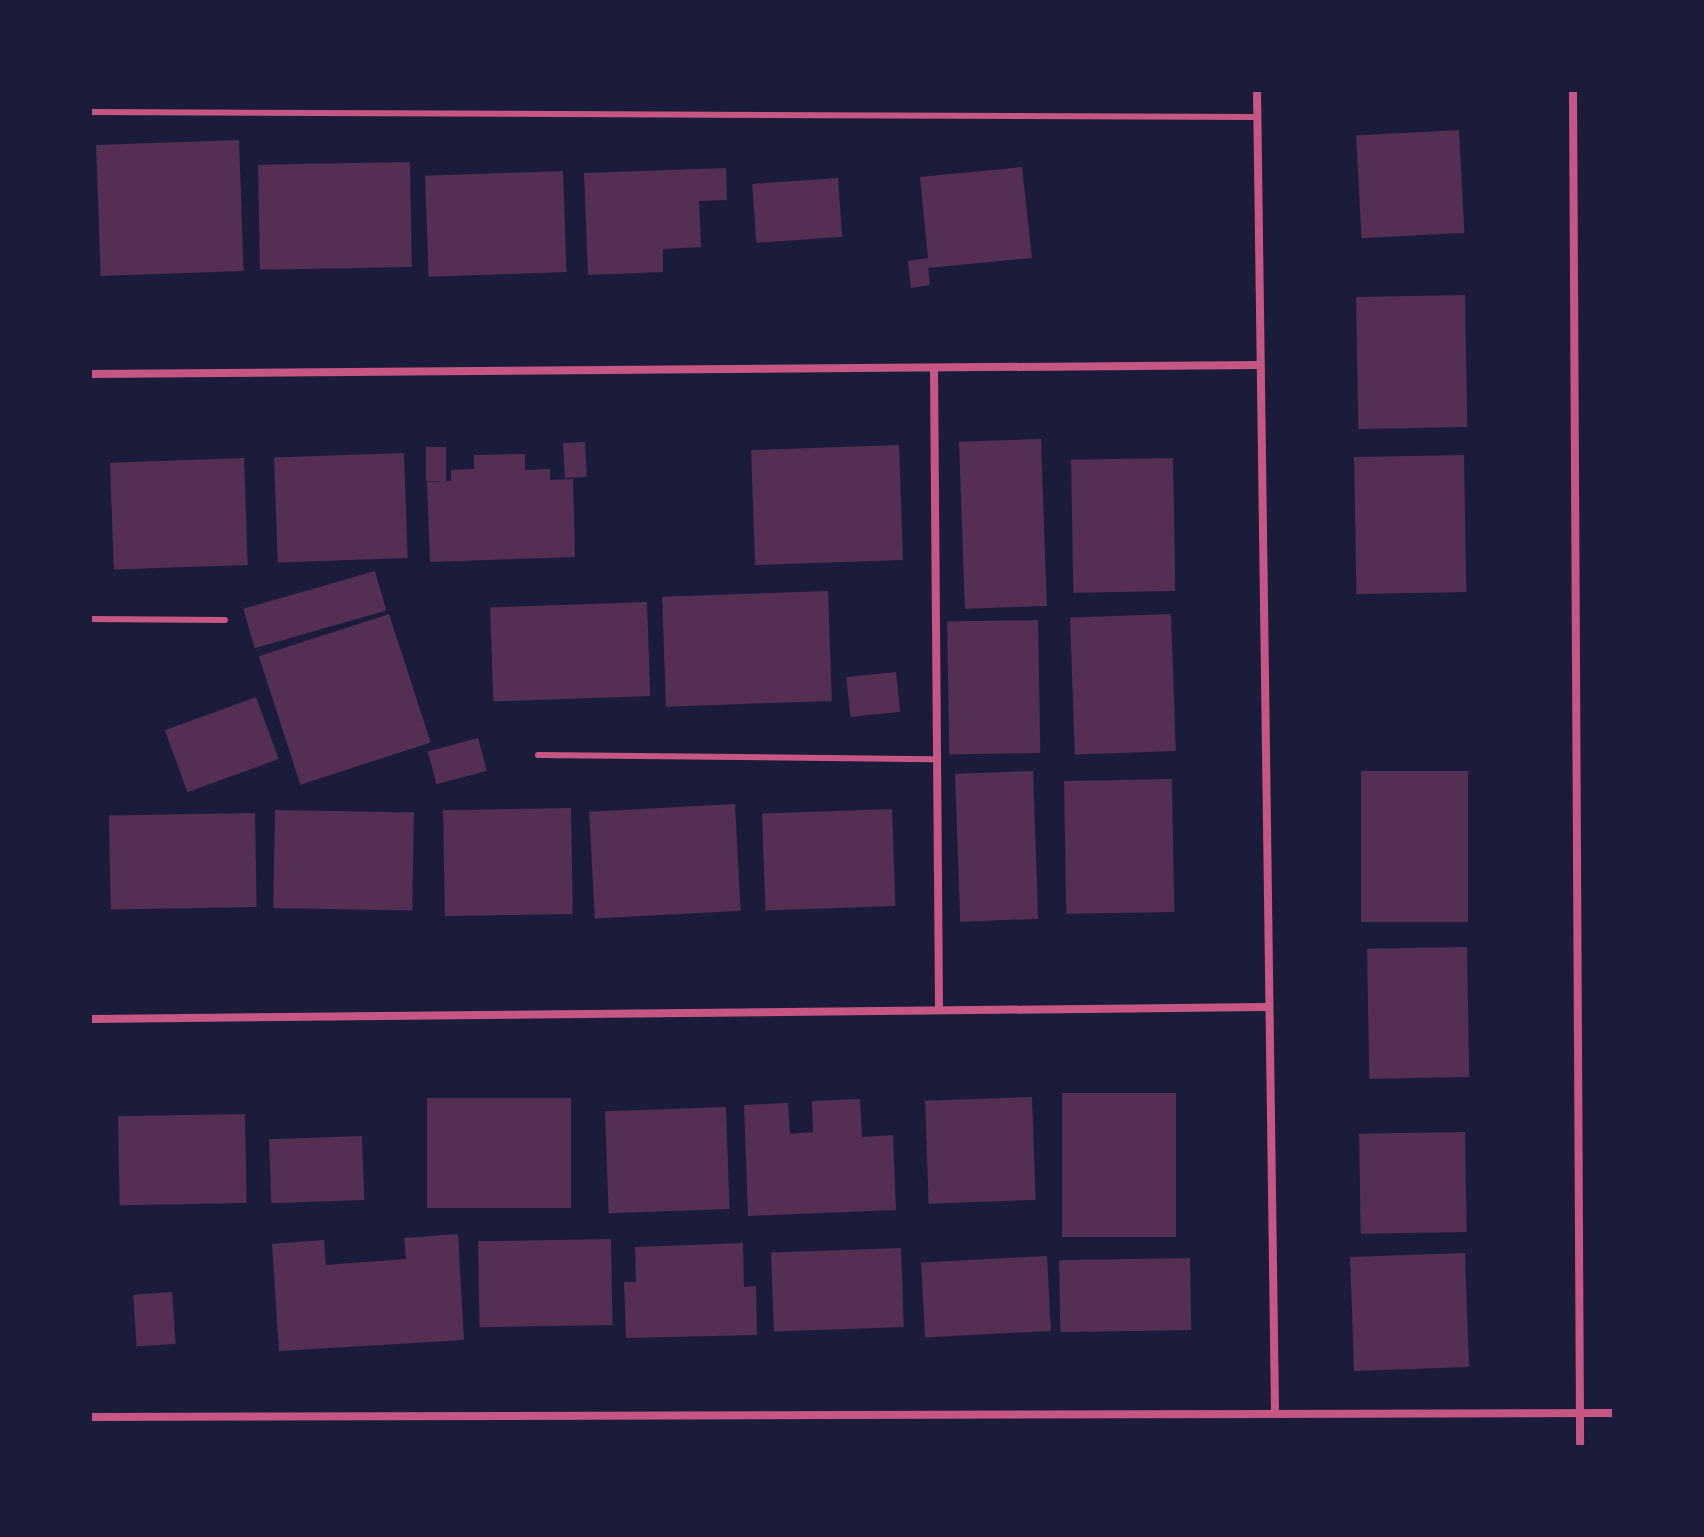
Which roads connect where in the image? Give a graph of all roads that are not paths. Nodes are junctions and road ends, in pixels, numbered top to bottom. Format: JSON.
{"nodes":[{"id":1,"x":1257,"y":90,"type":"edge"},
{"id":2,"x":1573,"y":90,"type":"edge"},
{"id":3,"x":90,"y":112,"type":"edge"},
{"id":4,"x":1256,"y":117,"type":"junction"},
{"id":5,"x":1260,"y":365,"type":"junction"},
{"id":6,"x":934,"y":370,"type":"junction"},
{"id":7,"x":90,"y":374,"type":"edge"},
{"id":8,"x":90,"y":619,"type":"edge"},
{"id":9,"x":225,"y":620,"type":"dead end"},
{"id":10,"x":538,"y":755,"type":"dead end"},
{"id":11,"x":932,"y":759,"type":"junction"},
{"id":12,"x":1267,"y":1007,"type":"junction"},
{"id":13,"x":939,"y":1009,"type":"junction"},
{"id":14,"x":90,"y":1019,"type":"edge"},
{"id":15,"x":1580,"y":1413,"type":"junction"},
{"id":16,"x":1614,"y":1413,"type":"edge"},
{"id":17,"x":1275,"y":1414,"type":"junction"},
{"id":18,"x":90,"y":1417,"type":"edge"},
{"id":19,"x":1580,"y":1447,"type":"edge"}],
"edges":[{"from":1,"to":4,"type":"street"},
{"from":2,"to":15,"type":"street"},
{"from":3,"to":4,"type":"lane"},
{"from":4,"to":5,"type":"street"},
{"from":5,"to":6,"type":"street"},
{"from":5,"to":12,"type":"street"},
{"from":6,"to":7,"type":"street"},
{"from":6,"to":11,"type":"street"},
{"from":8,"to":9,"type":"lane"},
{"from":10,"to":11,"type":"lane"},
{"from":11,"to":13,"type":"street"},
{"from":12,"to":13,"type":"street"},
{"from":12,"to":17,"type":"street"},
{"from":13,"to":14,"type":"street"},
{"from":15,"to":16,"type":"street"},
{"from":15,"to":17,"type":"street"},
{"from":15,"to":19,"type":"street"},
{"from":17,"to":18,"type":"street"}]}
